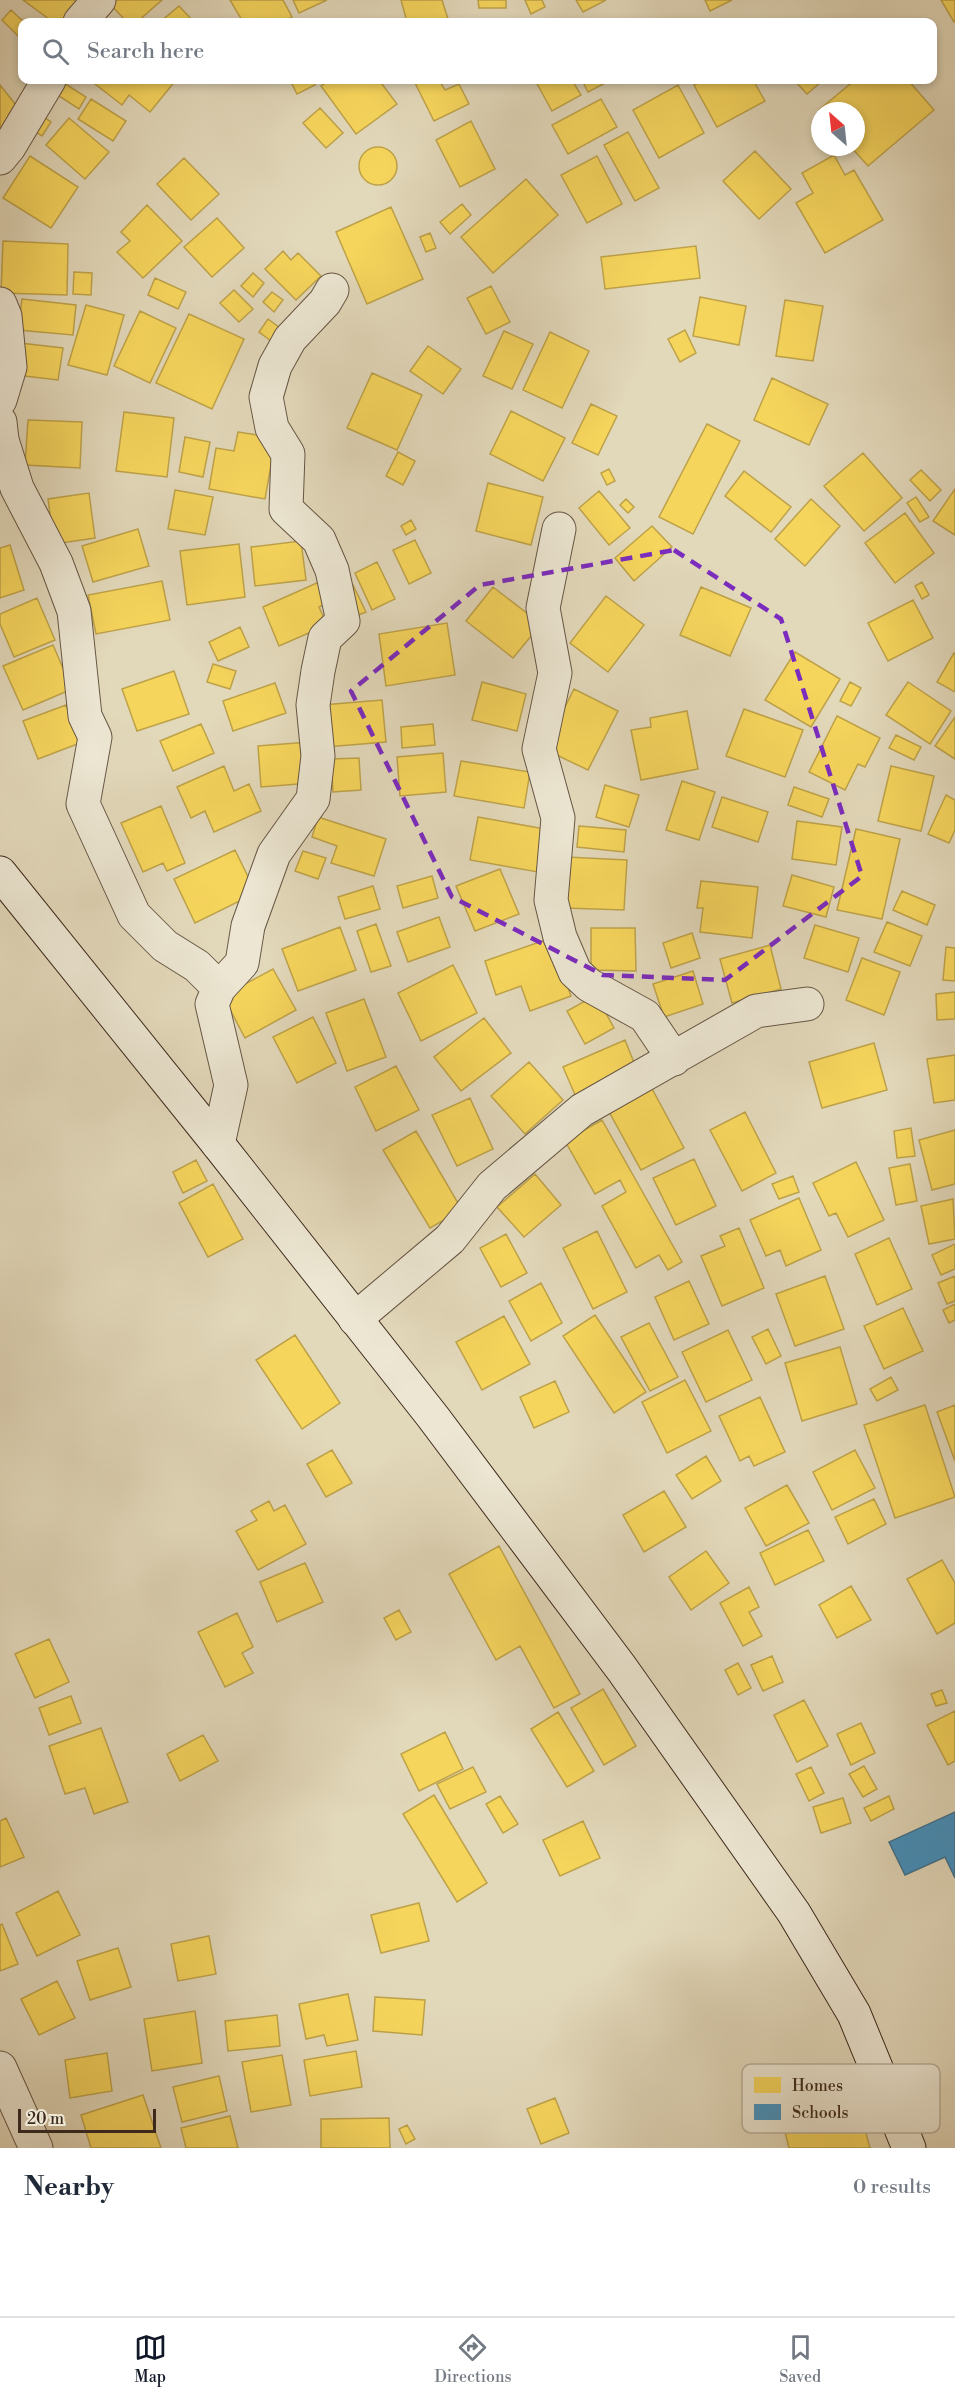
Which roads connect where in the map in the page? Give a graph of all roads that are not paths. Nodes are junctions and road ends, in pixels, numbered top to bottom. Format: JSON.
{"nodes":[{"id":1,"x":99,"y":0,"type":"edge"},
{"id":2,"x":83,"y":18,"type":"edge"},
{"id":3,"x":47,"y":84,"type":"edge"},
{"id":4,"x":0,"y":158,"type":"edge"},
{"id":5,"x":332,"y":290,"type":"dead end"},
{"id":6,"x":0,"y":304,"type":"edge"},
{"id":7,"x":0,"y":400,"type":"edge"},
{"id":8,"x":0,"y":422,"type":"edge"},
{"id":9,"x":559,"y":529,"type":"dead end"},
{"id":10,"x":0,"y":873,"type":"edge"},
{"id":11,"x":219,"y":988,"type":"junction"},
{"id":12,"x":807,"y":1004,"type":"dead end"},
{"id":13,"x":674,"y":1059,"type":"junction"},
{"id":14,"x":218,"y":1144,"type":"junction"},
{"id":15,"x":355,"y":1319,"type":"junction"},
{"id":16,"x":875,"y":2064,"type":"edge"},
{"id":17,"x":0,"y":2068,"type":"edge"},
{"id":18,"x":903,"y":2133,"type":"edge"},
{"id":19,"x":36,"y":2148,"type":"edge"},
{"id":20,"x":909,"y":2148,"type":"edge"}],
"edges":[{"from":1,"to":2,"type":"street"},
{"from":3,"to":4,"type":"street"},
{"from":5,"to":11,"type":"street"},
{"from":6,"to":7,"type":"street"},
{"from":8,"to":11,"type":"street"},
{"from":9,"to":13,"type":"street"},
{"from":10,"to":14,"type":"street"},
{"from":11,"to":14,"type":"street"},
{"from":12,"to":13,"type":"street"},
{"from":13,"to":15,"type":"street"},
{"from":14,"to":15,"type":"street"},
{"from":15,"to":16,"type":"street"},
{"from":17,"to":19,"type":"street"},
{"from":18,"to":20,"type":"street"}]}
